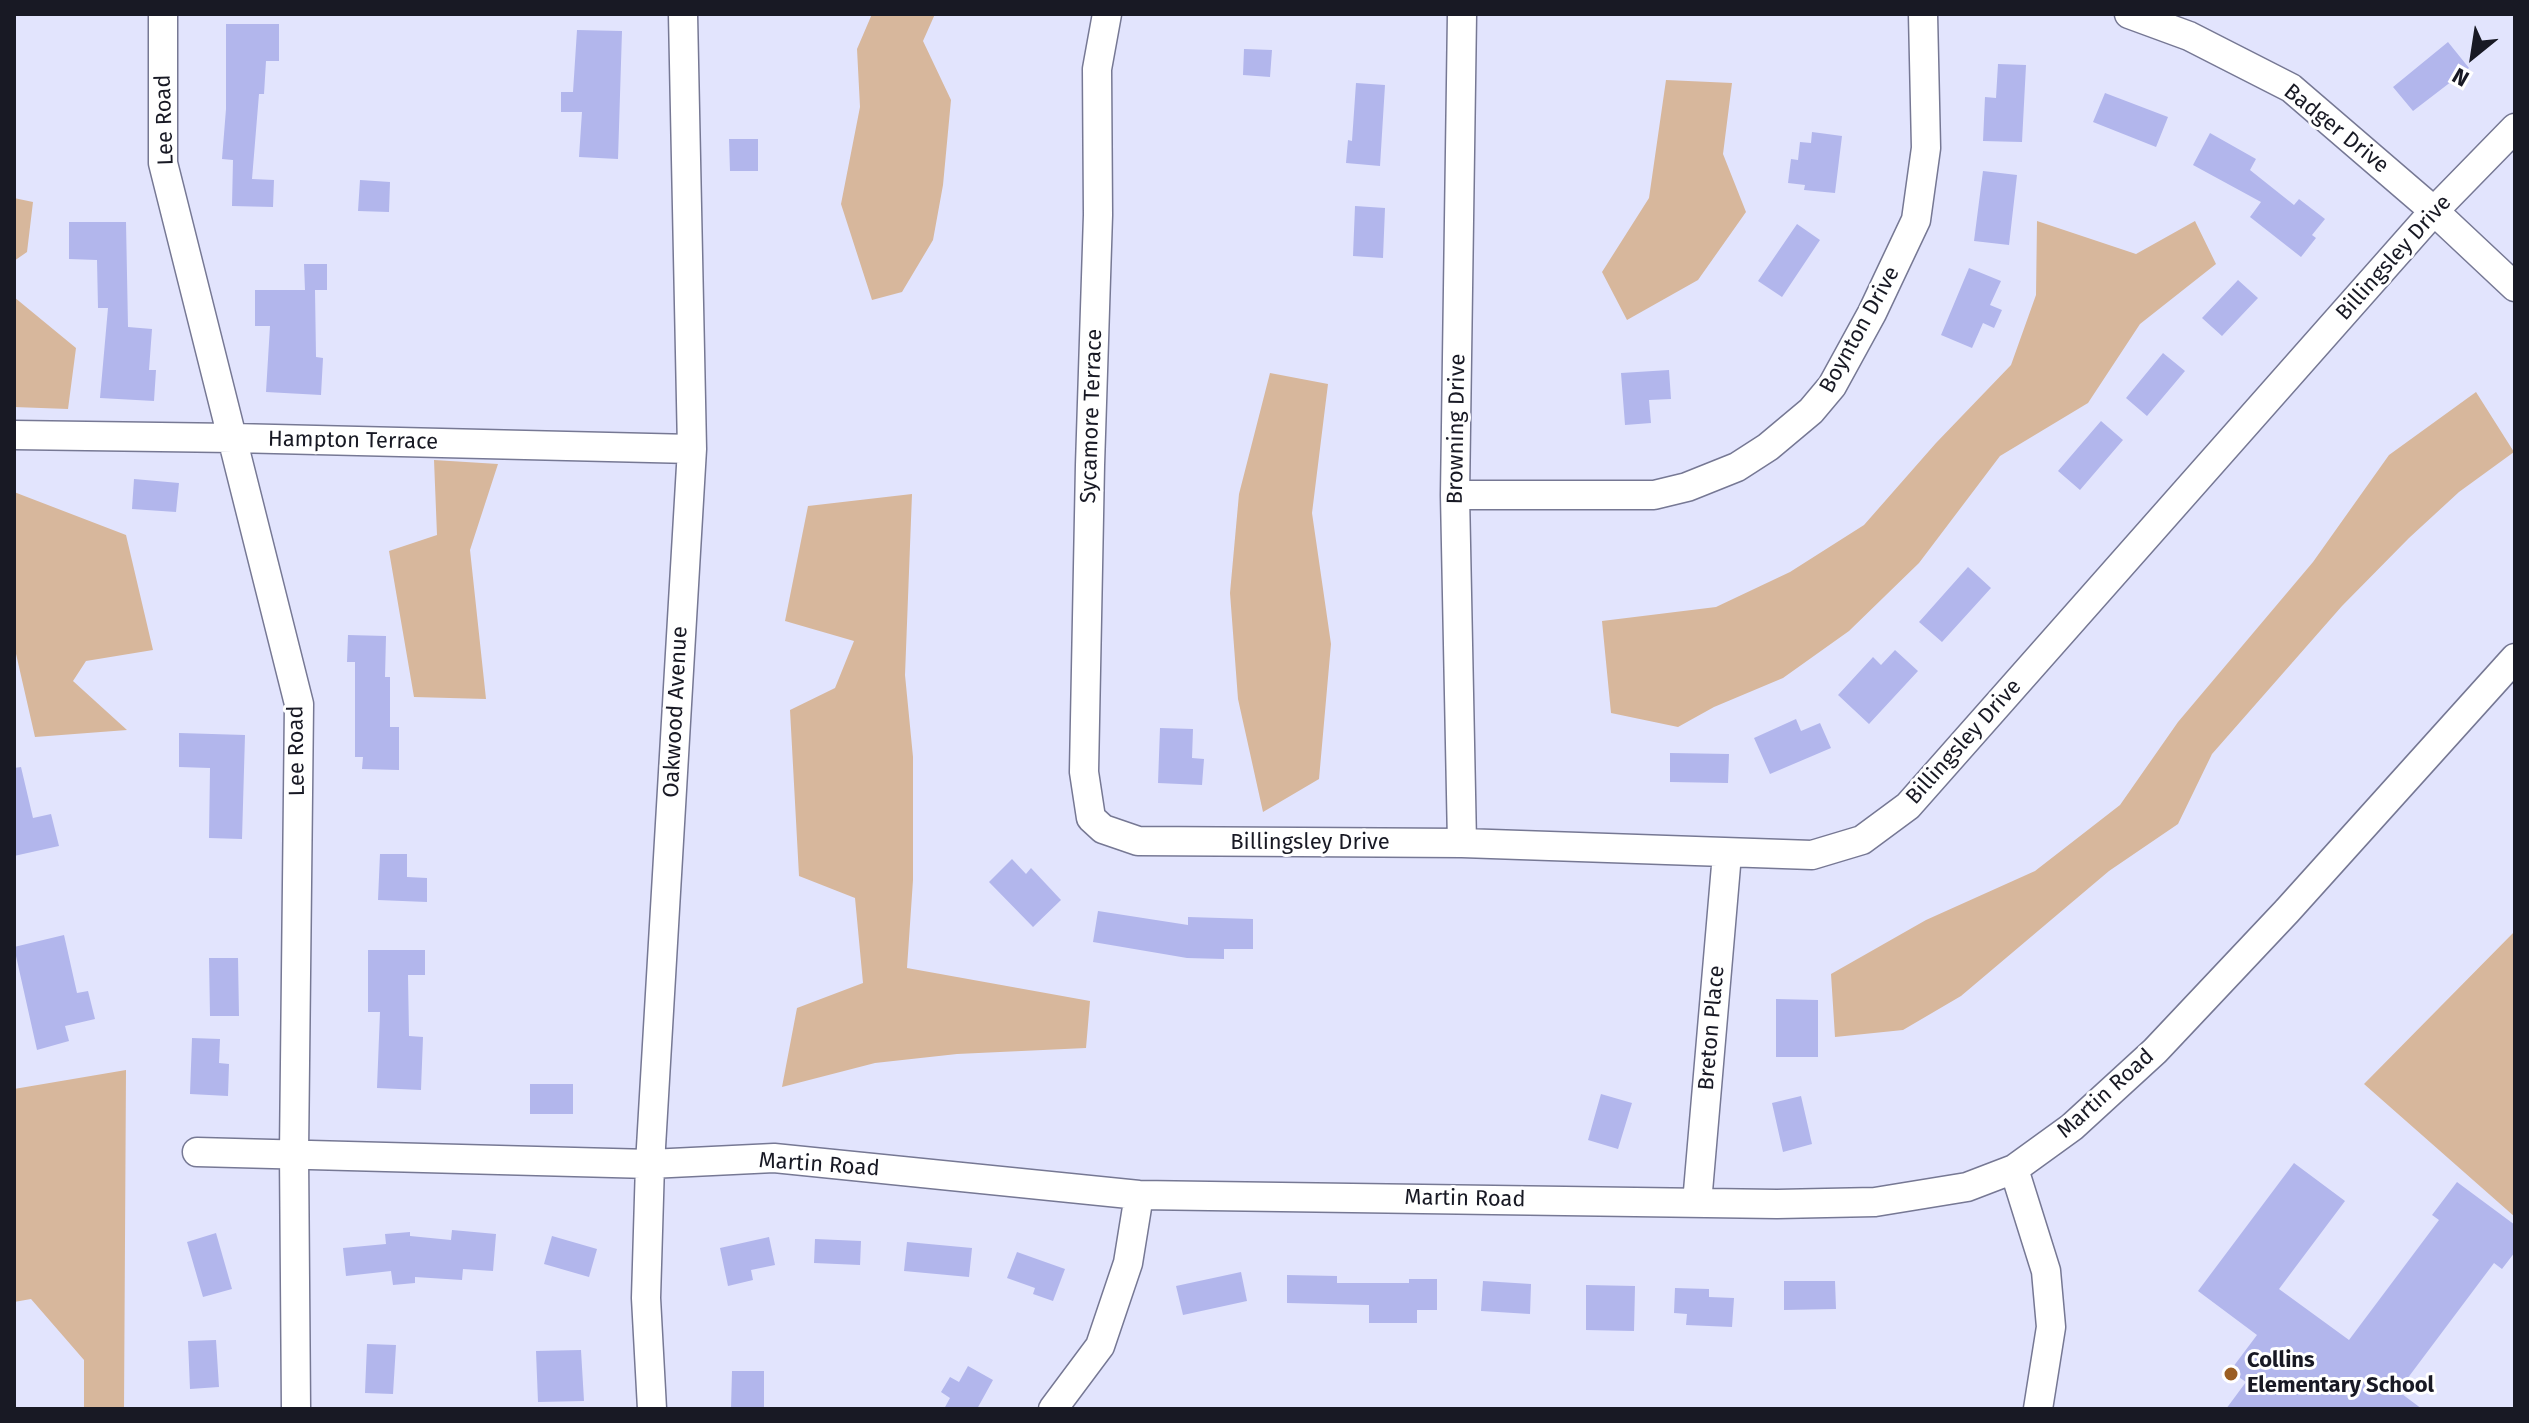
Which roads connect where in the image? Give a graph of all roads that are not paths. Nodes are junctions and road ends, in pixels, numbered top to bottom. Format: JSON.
{"nodes":[{"id":1,"x":163,"y":14,"type":"edge"},
{"id":2,"x":683,"y":14,"type":"edge"},
{"id":3,"x":1107,"y":14,"type":"edge"},
{"id":4,"x":1462,"y":14,"type":"edge"},
{"id":5,"x":1923,"y":14,"type":"edge"},
{"id":6,"x":2129,"y":14,"type":"edge"},
{"id":7,"x":2515,"y":128,"type":"edge"},
{"id":8,"x":2434,"y":211,"type":"junction"},
{"id":9,"x":2515,"y":287,"type":"edge"},
{"id":10,"x":14,"y":435,"type":"edge"},
{"id":11,"x":233,"y":438,"type":"junction"},
{"id":12,"x":692,"y":449,"type":"junction"},
{"id":13,"x":1455,"y":495,"type":"junction"},
{"id":14,"x":2515,"y":658,"type":"edge"},
{"id":15,"x":1091,"y":818,"type":"joint"},
{"id":16,"x":1462,"y":843,"type":"junction"},
{"id":17,"x":1727,"y":854,"type":"junction"},
{"id":18,"x":197,"y":1152,"type":"dead end"},
{"id":19,"x":294,"y":1153,"type":"junction"},
{"id":20,"x":650,"y":1164,"type":"junction"},
{"id":21,"x":2014,"y":1169,"type":"junction"},
{"id":22,"x":1139,"y":1195,"type":"junction"},
{"id":23,"x":1697,"y":1203,"type":"junction"},
{"id":24,"x":296,"y":1409,"type":"edge"},
{"id":25,"x":652,"y":1409,"type":"edge"},
{"id":26,"x":1053,"y":1409,"type":"edge"},
{"id":27,"x":2038,"y":1409,"type":"edge"}],
"edges":[{"from":1,"to":11,"type":"street","name":"Lee Road"},
{"from":2,"to":12,"type":"street","name":"Oakwood Avenue"},
{"from":3,"to":15,"type":"street","name":"Sycamore Terrace"},
{"from":4,"to":13,"type":"street","name":"Browning Drive"},
{"from":5,"to":13,"type":"street","name":"Boynton Drive"},
{"from":6,"to":8,"type":"street","name":"Badger Drive"},
{"from":7,"to":8,"type":"street","name":"Billingsley Drive"},
{"from":8,"to":9,"type":"street","name":"Badger Drive"},
{"from":8,"to":17,"type":"street","name":"Billingsley Drive"},
{"from":10,"to":11,"type":"street","name":"Hampton Terrace"},
{"from":11,"to":12,"type":"street","name":"Hampton Terrace"},
{"from":11,"to":19,"type":"street","name":"Lee Road"},
{"from":12,"to":20,"type":"street","name":"Oakwood Avenue"},
{"from":13,"to":16,"type":"street","name":"Browning Drive"},
{"from":14,"to":21,"type":"street","name":"Martin Road"},
{"from":15,"to":16,"type":"street","name":"Billingsley Drive"},
{"from":16,"to":17,"type":"street","name":"Billingsley Drive"},
{"from":17,"to":23,"type":"street","name":"Breton Place"},
{"from":18,"to":19,"type":"street","name":"Martin Road"},
{"from":19,"to":20,"type":"street","name":"Martin Road"},
{"from":19,"to":24,"type":"street","name":"Lee Road"},
{"from":20,"to":22,"type":"street","name":"Martin Road"},
{"from":20,"to":25,"type":"street","name":"Oakwood Avenue"},
{"from":21,"to":23,"type":"street","name":"Martin Road"},
{"from":21,"to":27,"type":"street"},
{"from":22,"to":23,"type":"street","name":"Martin Road"},
{"from":22,"to":26,"type":"street"}]}
